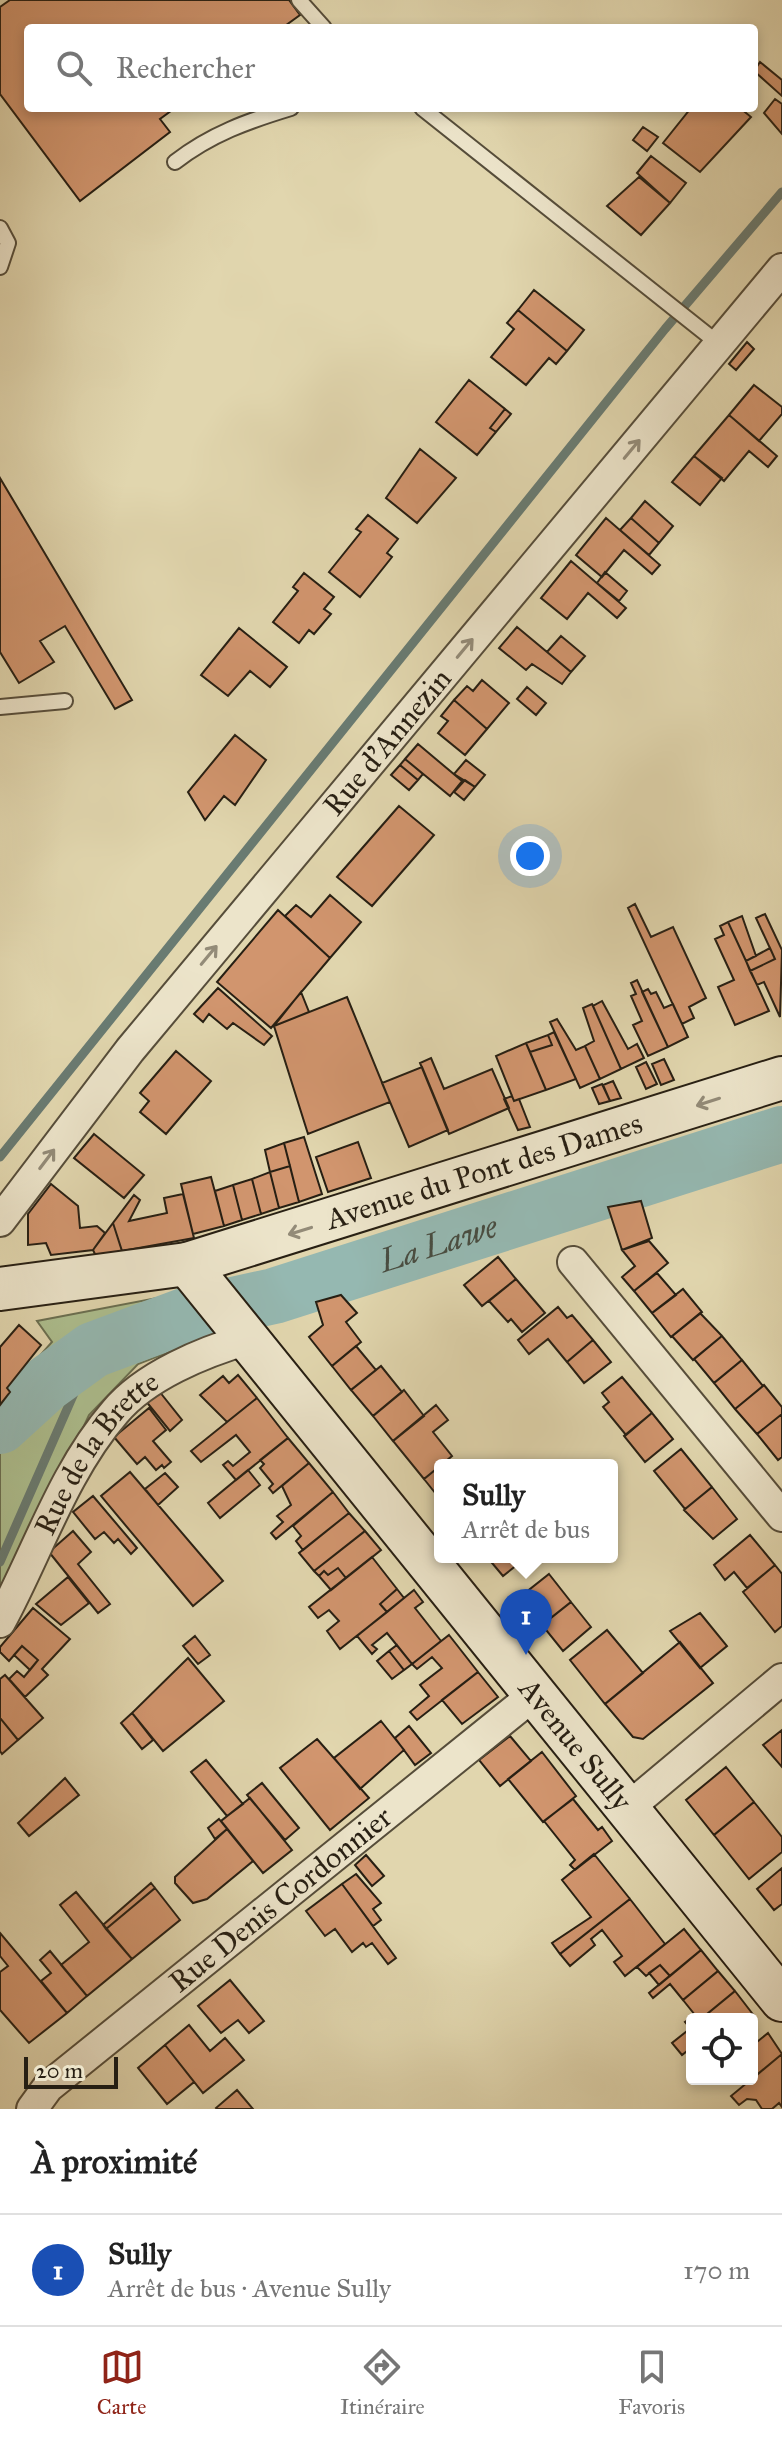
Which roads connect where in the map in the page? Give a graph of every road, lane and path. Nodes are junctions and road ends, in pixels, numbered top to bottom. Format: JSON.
{"nodes":[{"id":1,"x":299,"y":0,"type":"edge"},
{"id":2,"x":320,"y":24,"type":"edge"},
{"id":3,"x":280,"y":112,"type":"edge"},
{"id":4,"x":427,"y":112,"type":"edge"},
{"id":5,"x":175,"y":162,"type":"dead end"},
{"id":6,"x":0,"y":228,"type":"edge"},
{"id":7,"x":0,"y":267,"type":"edge"},
{"id":8,"x":782,"y":269,"type":"edge"},
{"id":9,"x":707,"y":335,"type":"junction"},
{"id":10,"x":65,"y":701,"type":"dead end"},
{"id":11,"x":0,"y":707,"type":"edge"},
{"id":12,"x":782,"y":1078,"type":"edge"},
{"id":13,"x":0,"y":1221,"type":"edge"},
{"id":14,"x":573,"y":1262,"type":"dead end"},
{"id":15,"x":193,"y":1271,"type":"junction"},
{"id":16,"x":0,"y":1289,"type":"edge"},
{"id":17,"x":245,"y":1334,"type":"junction"},
{"id":18,"x":782,"y":1516,"type":"edge"},
{"id":19,"x":0,"y":1622,"type":"edge"},
{"id":20,"x":782,"y":1679,"type":"edge"},
{"id":21,"x":535,"y":1694,"type":"junction"},
{"id":22,"x":628,"y":1808,"type":"junction"},
{"id":23,"x":782,"y":2000,"type":"edge"},
{"id":24,"x":32,"y":2109,"type":"edge"}],
"edges":[{"from":1,"to":2,"type":"lane"},
{"from":3,"to":5,"type":"lane"},
{"from":4,"to":9,"type":"lane"},
{"from":6,"to":7,"type":"lane"},
{"from":8,"to":9,"type":"street","name":"Rue d'Annezin"},
{"from":13,"to":9,"type":"street","name":"Rue d'Annezin","one_way":true},
{"from":10,"to":11,"type":"lane"},
{"from":12,"to":15,"type":"street","name":"Avenue du Pont des Dames","one_way":true},
{"from":14,"to":18,"type":"street"},
{"from":15,"to":16,"type":"street","name":"Avenue du Pont des Dames"},
{"from":15,"to":17,"type":"street","name":"Avenue Sully"},
{"from":17,"to":19,"type":"street","name":"Rue de la Brette"},
{"from":17,"to":21,"type":"street","name":"Avenue Sully"},
{"from":20,"to":22,"type":"street"},
{"from":21,"to":22,"type":"street","name":"Avenue Sully"},
{"from":21,"to":24,"type":"street","name":"Rue Denis Cordonnier"},
{"from":22,"to":23,"type":"street","name":"Avenue Sully"}]}
